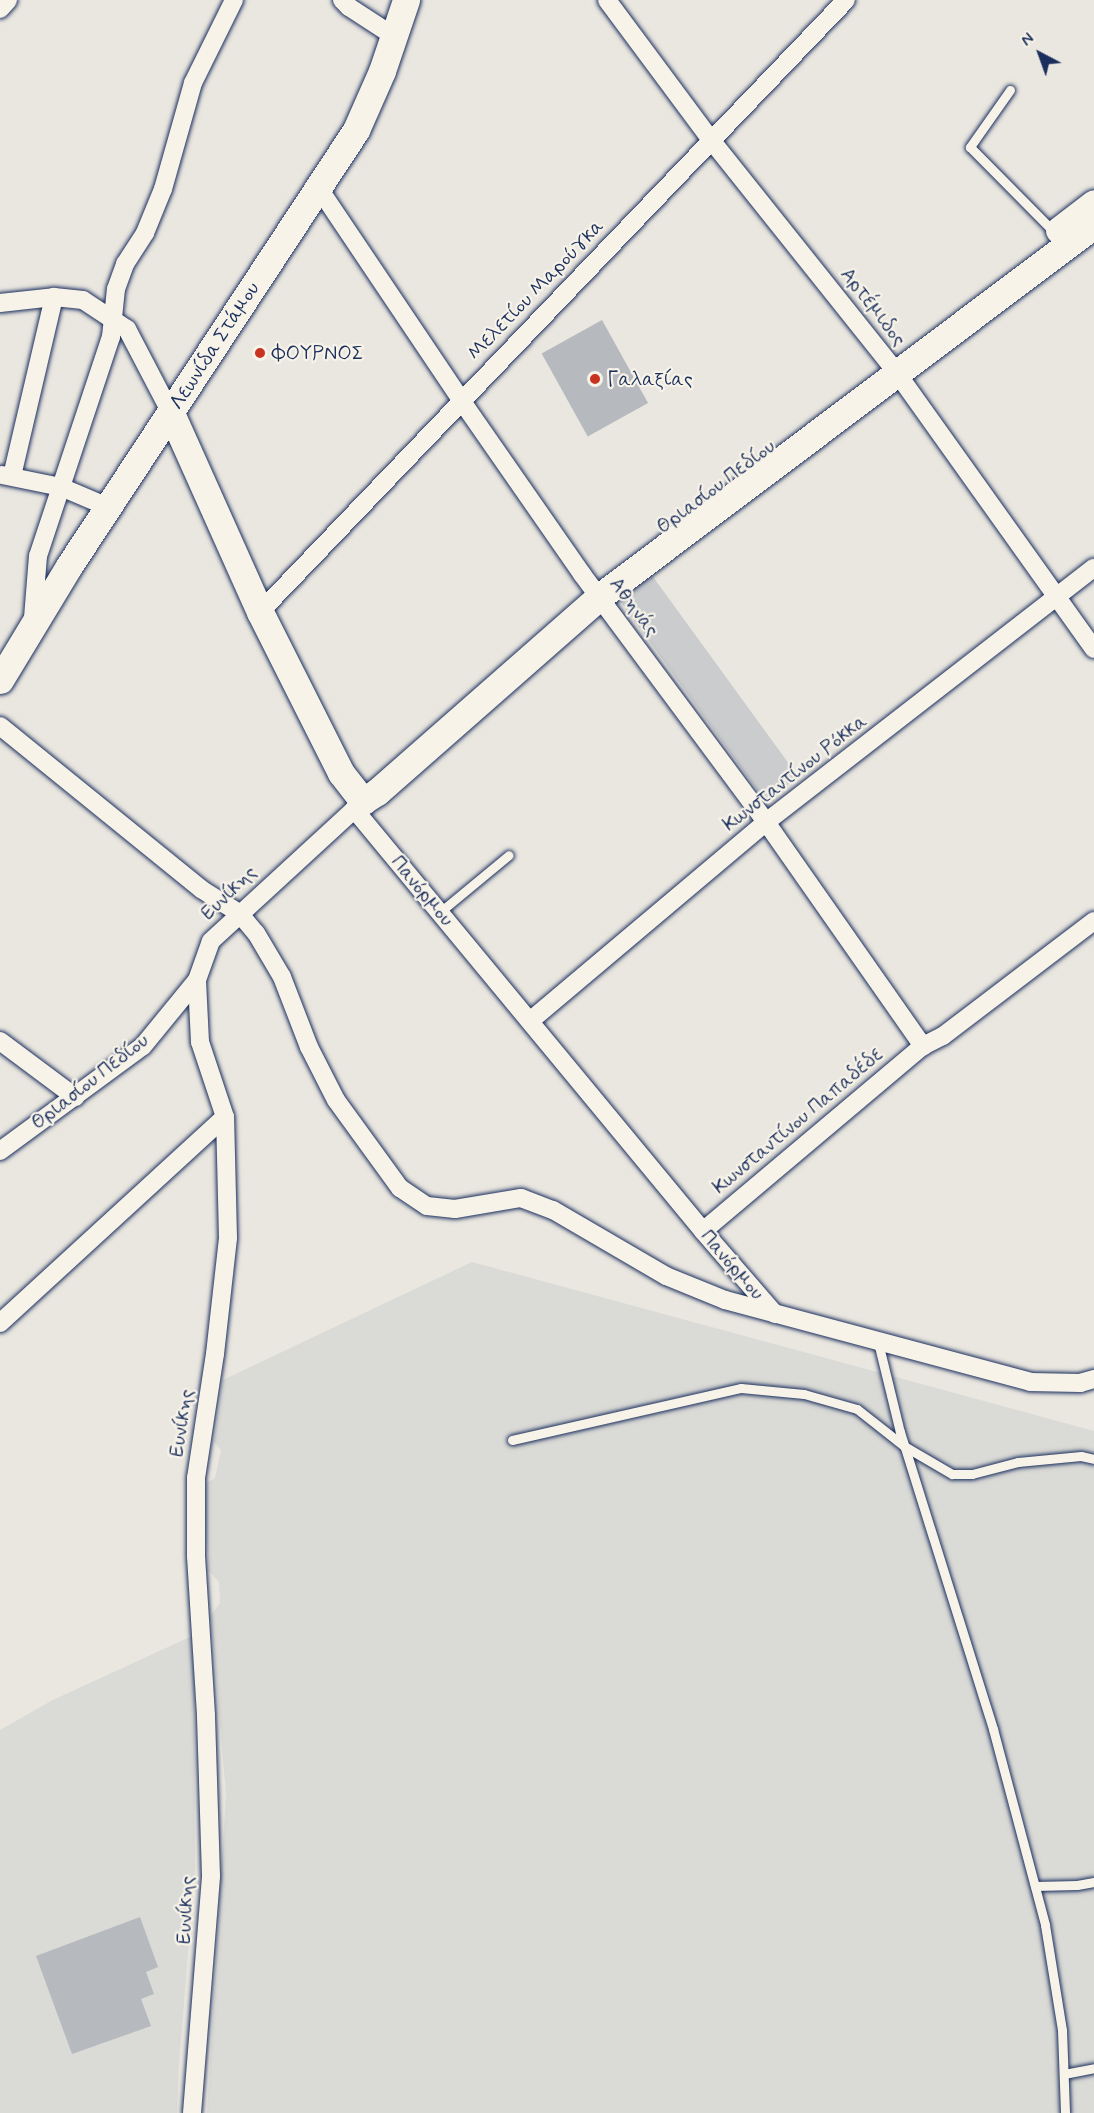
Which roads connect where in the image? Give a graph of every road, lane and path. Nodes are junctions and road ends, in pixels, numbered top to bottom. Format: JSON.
{"nodes":[{"id":1,"x":8,"y":0,"type":"edge"},
{"id":2,"x":234,"y":0,"type":"edge"},
{"id":3,"x":342,"y":0,"type":"edge"},
{"id":4,"x":406,"y":0,"type":"edge"},
{"id":5,"x":607,"y":0,"type":"edge"},
{"id":6,"x":846,"y":0,"type":"edge"},
{"id":7,"x":0,"y":9,"type":"edge"},
{"id":8,"x":395,"y":36,"type":"junction"},
{"id":9,"x":1010,"y":90,"type":"dead end"},
{"id":10,"x":711,"y":140,"type":"junction"},
{"id":11,"x":318,"y":187,"type":"junction"},
{"id":12,"x":1091,"y":219,"type":"edge"},
{"id":13,"x":1055,"y":233,"type":"junction"},
{"id":14,"x":54,"y":297,"type":"junction"},
{"id":15,"x":0,"y":303,"type":"edge"},
{"id":16,"x":112,"y":319,"type":"junction"},
{"id":17,"x":892,"y":366,"type":"junction"},
{"id":18,"x":461,"y":400,"type":"junction"},
{"id":19,"x":171,"y":412,"type":"junction"},
{"id":20,"x":6,"y":476,"type":"edge"},
{"id":21,"x":61,"y":487,"type":"junction"},
{"id":22,"x":108,"y":507,"type":"junction"},
{"id":23,"x":1094,"y":568,"type":"edge"},
{"id":24,"x":594,"y":590,"type":"junction"},
{"id":25,"x":1056,"y":598,"type":"junction"},
{"id":26,"x":260,"y":612,"type":"junction"},
{"id":27,"x":33,"y":627,"type":"junction"},
{"id":28,"x":1094,"y":649,"type":"edge"},
{"id":29,"x":0,"y":680,"type":"edge"},
{"id":30,"x":0,"y":726,"type":"edge"},
{"id":31,"x":357,"y":800,"type":"junction"},
{"id":32,"x":766,"y":822,"type":"junction"},
{"id":33,"x":509,"y":855,"type":"dead end"},
{"id":34,"x":440,"y":912,"type":"junction"},
{"id":35,"x":239,"y":913,"type":"junction"},
{"id":36,"x":1094,"y":921,"type":"edge"},
{"id":37,"x":197,"y":980,"type":"junction"},
{"id":38,"x":530,"y":1022,"type":"junction"},
{"id":39,"x":0,"y":1041,"type":"edge"},
{"id":40,"x":923,"y":1046,"type":"junction"},
{"id":41,"x":75,"y":1097,"type":"junction"},
{"id":42,"x":225,"y":1116,"type":"junction"},
{"id":43,"x":0,"y":1151,"type":"edge"},
{"id":44,"x":703,"y":1231,"type":"junction"},
{"id":45,"x":776,"y":1315,"type":"junction"},
{"id":46,"x":0,"y":1323,"type":"edge"},
{"id":47,"x":878,"y":1342,"type":"junction"},
{"id":48,"x":1094,"y":1379,"type":"edge"},
{"id":49,"x":512,"y":1440,"type":"dead end"},
{"id":50,"x":904,"y":1446,"type":"junction"},
{"id":51,"x":1094,"y":1459,"type":"edge"},
{"id":52,"x":1094,"y":1882,"type":"edge"},
{"id":53,"x":1035,"y":1886,"type":"junction"},
{"id":54,"x":1094,"y":2068,"type":"edge"},
{"id":55,"x":1064,"y":2074,"type":"junction"},
{"id":56,"x":192,"y":2113,"type":"edge"},
{"id":57,"x":1065,"y":2113,"type":"edge"}],
"edges":[{"from":1,"to":7,"type":"street"},
{"from":2,"to":16,"type":"street"},
{"from":3,"to":8,"type":"street"},
{"from":4,"to":8,"type":"main road","name":"Λεωνίδα Στάμου"},
{"from":5,"to":10,"type":"street","name":"Αρτέμιδος"},
{"from":6,"to":10,"type":"street","name":"Μελετίου Μαρούγκα"},
{"from":8,"to":11,"type":"main road","name":"Λεωνίδα Στάμου"},
{"from":9,"to":13,"type":"lane"},
{"from":10,"to":17,"type":"street","name":"Αρτέμιδος"},
{"from":10,"to":18,"type":"street","name":"Μελετίου Μαρούγκα"},
{"from":11,"to":18,"type":"street","name":"Αθηνάς"},
{"from":11,"to":19,"type":"main road","name":"Λεωνίδα Στάμου"},
{"from":12,"to":13,"type":"main road","name":"Θριασίου Πεδίου"},
{"from":12,"to":17,"type":"main road","name":"Θριασίου Πεδίου"},
{"from":13,"to":17,"type":"main road","name":"Θριασίου Πεδίου"},
{"from":14,"to":15,"type":"street"},
{"from":14,"to":16,"type":"street"},
{"from":14,"to":20,"type":"street"},
{"from":16,"to":19,"type":"street"},
{"from":16,"to":21,"type":"street"},
{"from":17,"to":24,"type":"main road","name":"Θριασίου Πεδίου"},
{"from":17,"to":25,"type":"street","name":"Αρτέμιδος"},
{"from":18,"to":24,"type":"street","name":"Αθηνάς"},
{"from":18,"to":26,"type":"street","name":"Μελετίου Μαρούγκα"},
{"from":19,"to":22,"type":"main road","name":"Λεωνίδα Στάμου"},
{"from":19,"to":26,"type":"main road","name":"Πανόρμου"},
{"from":20,"to":21,"type":"street"},
{"from":21,"to":22,"type":"street"},
{"from":21,"to":27,"type":"street"},
{"from":22,"to":27,"type":"main road","name":"Λεωνίδα Στάμου"},
{"from":23,"to":25,"type":"street","name":"Κωνσταντίνου Ρόκκα"},
{"from":24,"to":31,"type":"main road","name":"Θριασίου Πεδίου"},
{"from":24,"to":32,"type":"street","name":"Αθηνάς"},
{"from":25,"to":28,"type":"street","name":"Αρτέμιδος"},
{"from":25,"to":32,"type":"street","name":"Κωνσταντίνου Ρόκκα"},
{"from":26,"to":31,"type":"main road","name":"Πανόρμου"},
{"from":27,"to":29,"type":"main road","name":"Λεωνίδα Στάμου"},
{"from":30,"to":35,"type":"street"},
{"from":31,"to":34,"type":"street","name":"Πανόρμου"},
{"from":31,"to":35,"type":"street","name":"Ευνίκης"},
{"from":32,"to":38,"type":"street","name":"Κωνσταντίνου Ρόκκα"},
{"from":32,"to":40,"type":"street","name":"Αθηνάς"},
{"from":33,"to":34,"type":"lane"},
{"from":34,"to":38,"type":"street","name":"Πανόρμου"},
{"from":35,"to":37,"type":"street","name":"Ευνίκης"},
{"from":35,"to":45,"type":"street"},
{"from":36,"to":40,"type":"street","name":"Κωνσταντίνου Παπαδέδε"},
{"from":37,"to":41,"type":"street","name":"Θριασίου Πεδίου"},
{"from":37,"to":42,"type":"street","name":"Ευνίκης"},
{"from":38,"to":44,"type":"street","name":"Πανόρμου"},
{"from":39,"to":41,"type":"street"},
{"from":40,"to":44,"type":"street","name":"Κωνσταντίνου Παπαδέδε"},
{"from":41,"to":43,"type":"street","name":"Θριασίου Πεδίου"},
{"from":42,"to":46,"type":"street"},
{"from":42,"to":56,"type":"street","name":"Ευνίκης"},
{"from":44,"to":45,"type":"street","name":"Πανόρμου"},
{"from":45,"to":47,"type":"street"},
{"from":47,"to":48,"type":"street"},
{"from":47,"to":50,"type":"lane"},
{"from":49,"to":50,"type":"lane"},
{"from":50,"to":51,"type":"lane"},
{"from":50,"to":53,"type":"lane"},
{"from":52,"to":53,"type":"lane"},
{"from":53,"to":55,"type":"lane"},
{"from":54,"to":55,"type":"lane"},
{"from":55,"to":57,"type":"lane"}]}
